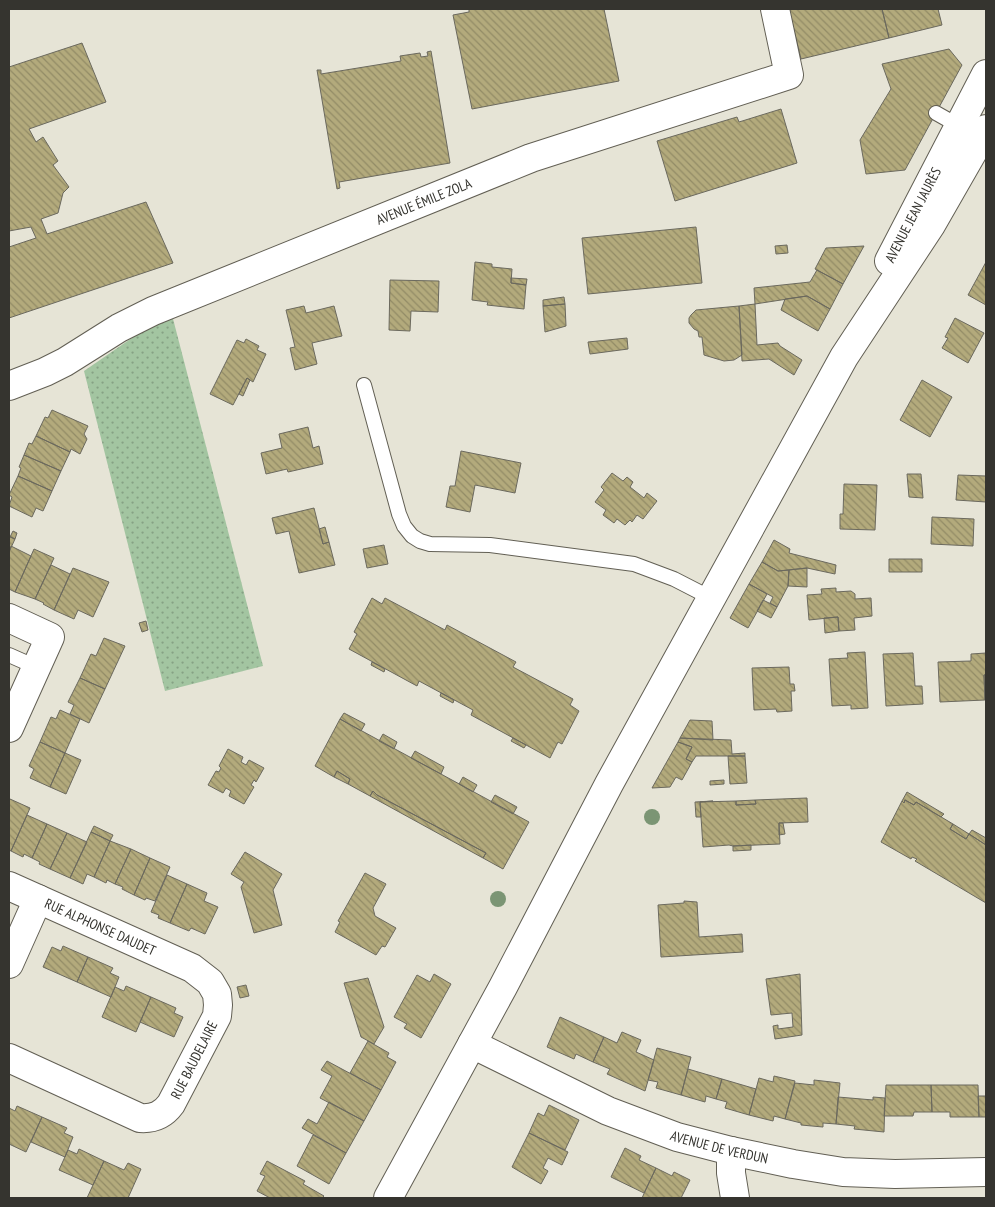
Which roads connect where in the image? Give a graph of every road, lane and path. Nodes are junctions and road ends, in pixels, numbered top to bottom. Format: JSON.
{"nodes":[{"id":1,"x":775,"y":9,"type":"edge"},
{"id":2,"x":986,"y":74,"type":"edge"},
{"id":3,"x":936,"y":113,"type":"dead end"},
{"id":4,"x":959,"y":126,"type":"junction"},
{"id":5,"x":986,"y":129,"type":"edge"},
{"id":6,"x":844,"y":357,"type":"junction"},
{"id":7,"x":364,"y":385,"type":"dead end"},
{"id":8,"x":12,"y":391,"type":"edge"},
{"id":9,"x":711,"y":598,"type":"junction"},
{"id":10,"x":9,"y":618,"type":"edge"},
{"id":11,"x":9,"y":655,"type":"edge"},
{"id":12,"x":36,"y":668,"type":"junction"},
{"id":13,"x":9,"y":728,"type":"edge"},
{"id":14,"x":9,"y":886,"type":"edge"},
{"id":15,"x":38,"y":899,"type":"junction"},
{"id":16,"x":9,"y":964,"type":"edge"},
{"id":17,"x":192,"y":968,"type":"joint"},
{"id":18,"x":472,"y":1044,"type":"junction"},
{"id":19,"x":9,"y":1058,"type":"edge"},
{"id":20,"x":731,"y":1152,"type":"junction"},
{"id":21,"x":986,"y":1172,"type":"edge"},
{"id":22,"x":388,"y":1198,"type":"edge"},
{"id":23,"x":735,"y":1198,"type":"edge"}],
"edges":[{"from":1,"to":8,"type":"street","name":"AVENUE ÉMILE ZOLA"},
{"from":2,"to":4,"type":"street","name":"AVENUE JEAN JAURÈS"},
{"from":3,"to":4,"type":"lane"},
{"from":4,"to":6,"type":"street","name":"AVENUE JEAN JAURÈS"},
{"from":5,"to":6,"type":"street"},
{"from":6,"to":9,"type":"street"},
{"from":7,"to":9,"type":"lane"},
{"from":9,"to":18,"type":"street"},
{"from":10,"to":12,"type":"street"},
{"from":11,"to":12,"type":"lane"},
{"from":12,"to":13,"type":"street"},
{"from":14,"to":15,"type":"street","name":"RUE ALPHONSE DAUDET"},
{"from":15,"to":16,"type":"street"},
{"from":15,"to":17,"type":"street","name":"RUE ALPHONSE DAUDET"},
{"from":17,"to":19,"type":"street","name":"RUE BAUDELAIRE"},
{"from":18,"to":20,"type":"street","name":"AVENUE DE VERDUN"},
{"from":18,"to":22,"type":"street"},
{"from":20,"to":21,"type":"street","name":"AVENUE DE VERDUN"},
{"from":20,"to":23,"type":"street"}]}
